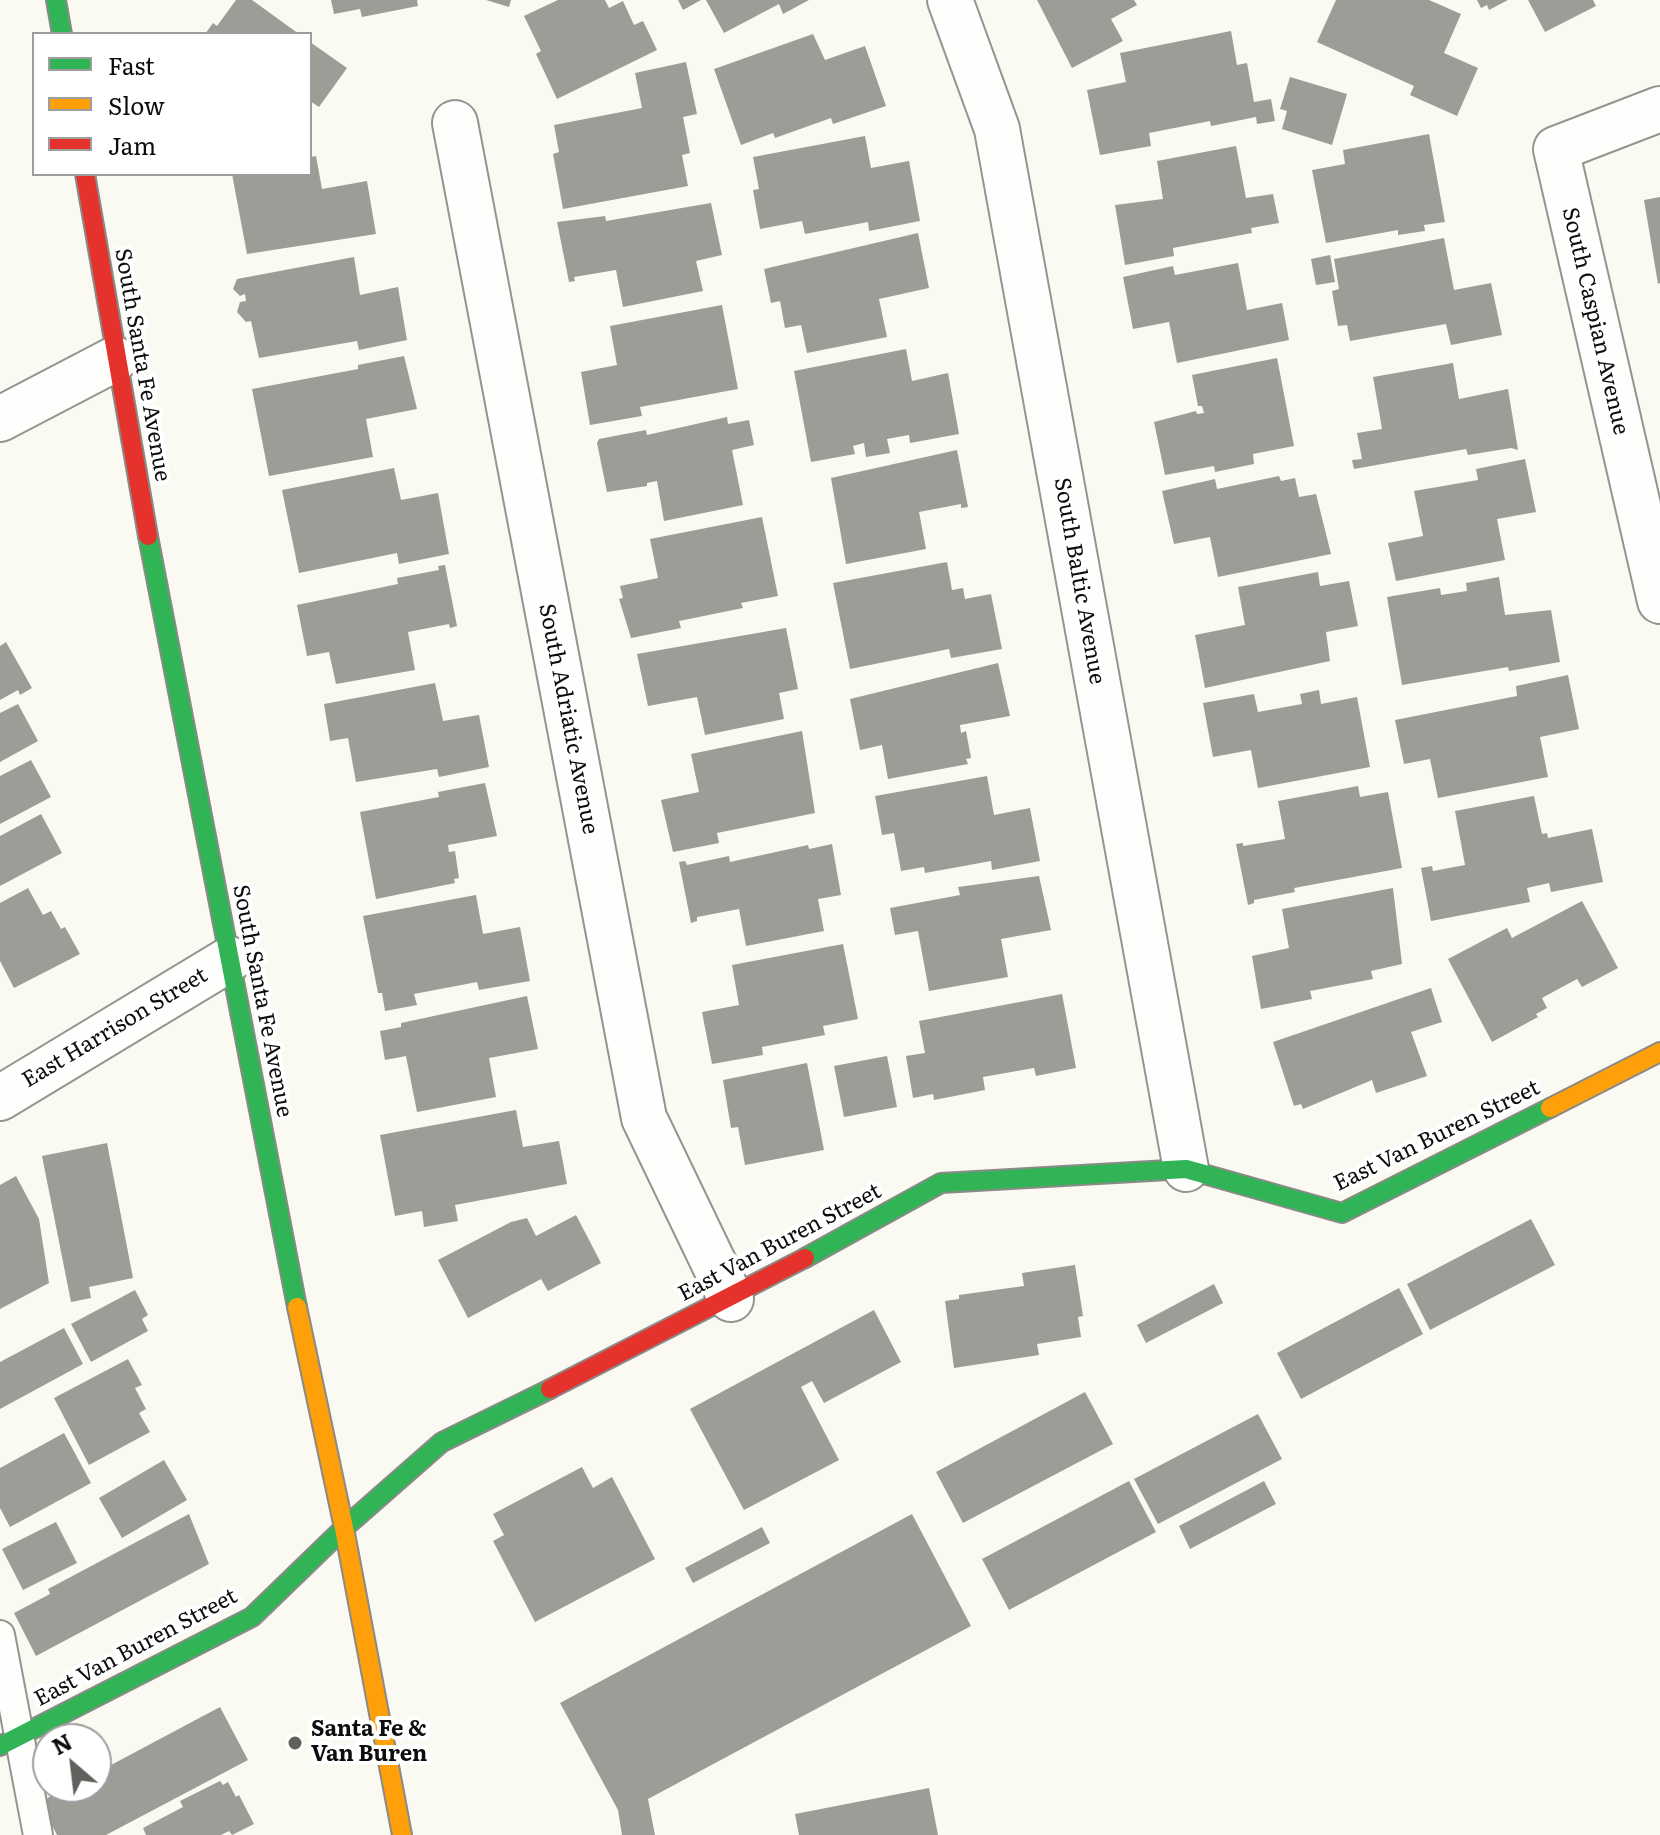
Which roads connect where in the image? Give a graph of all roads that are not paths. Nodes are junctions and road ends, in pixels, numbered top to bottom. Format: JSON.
{"nodes":[{"id":1,"x":56,"y":0,"type":"edge"},
{"id":2,"x":950,"y":0,"type":"edge"},
{"id":3,"x":62,"y":32,"type":"edge"},
{"id":4,"x":1660,"y":109,"type":"edge"},
{"id":5,"x":455,"y":123,"type":"dead end"},
{"id":6,"x":85,"y":176,"type":"edge"},
{"id":7,"x":115,"y":359,"type":"junction"},
{"id":8,"x":0,"y":419,"type":"edge"},
{"id":9,"x":1660,"y":601,"type":"edge"},
{"id":10,"x":230,"y":959,"type":"junction"},
{"id":11,"x":1660,"y":1052,"type":"edge"},
{"id":12,"x":0,"y":1098,"type":"edge"},
{"id":13,"x":1186,"y":1169,"type":"junction"},
{"id":14,"x":731,"y":1299,"type":"junction"},
{"id":15,"x":344,"y":1528,"type":"junction"},
{"id":16,"x":0,"y":1635,"type":"edge"},
{"id":17,"x":9,"y":1742,"type":"edge"},
{"id":18,"x":38,"y":1835,"type":"edge"},
{"id":19,"x":402,"y":1835,"type":"edge"}],
"edges":[{"from":1,"to":3,"type":"street"},
{"from":2,"to":13,"type":"street","name":"South Baltic Avenue"},
{"from":4,"to":9,"type":"street","name":"South Caspian Avenue"},
{"from":5,"to":14,"type":"street","name":"South Adriatic Avenue"},
{"from":6,"to":7,"type":"street","name":"South Santa Fe Avenue"},
{"from":7,"to":8,"type":"street"},
{"from":7,"to":10,"type":"street","name":"South Santa Fe Avenue"},
{"from":10,"to":12,"type":"street","name":"East Harrison Street"},
{"from":10,"to":15,"type":"street","name":"South Santa Fe Avenue"},
{"from":11,"to":13,"type":"street","name":"East Van Buren Street"},
{"from":13,"to":14,"type":"street","name":"East Van Buren Street"},
{"from":14,"to":15,"type":"street","name":"East Van Buren Street"},
{"from":15,"to":17,"type":"street","name":"East Van Buren Street"},
{"from":15,"to":19,"type":"street","name":"South Santa Fe Avenue"},
{"from":16,"to":17,"type":"lane"},
{"from":17,"to":18,"type":"lane"}]}
